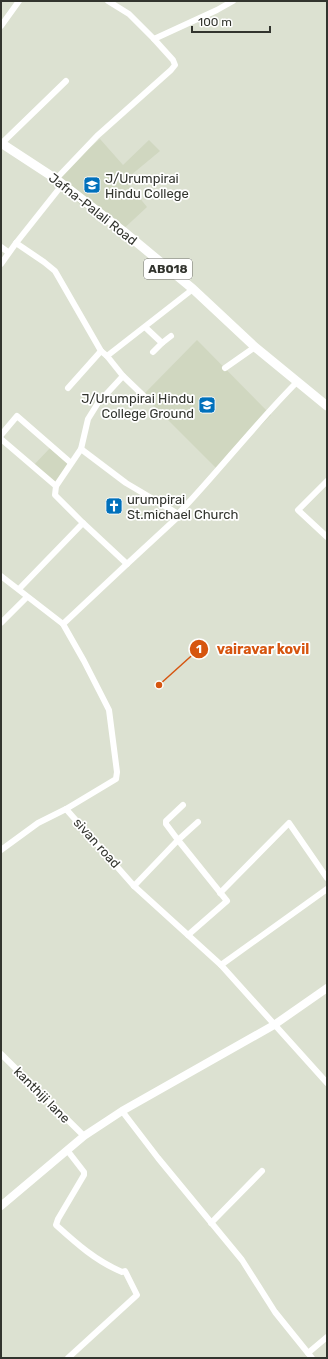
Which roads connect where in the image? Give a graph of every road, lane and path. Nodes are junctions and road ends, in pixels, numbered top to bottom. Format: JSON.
{"nodes":[{"id":1,"x":20,"y":1,"type":"edge"},
{"id":2,"x":108,"y":1,"type":"edge"},
{"id":3,"x":233,"y":1,"type":"edge"},
{"id":4,"x":1,"y":26,"type":"edge"},
{"id":5,"x":154,"y":39,"type":"junction"},
{"id":6,"x":66,"y":81,"type":"dead end"},
{"id":7,"x":1,"y":143,"type":"edge"},
{"id":8,"x":59,"y":182,"type":"junction"},
{"id":9,"x":16,"y":243,"type":"junction"},
{"id":10,"x":1,"y":247,"type":"edge"},
{"id":11,"x":8,"y":252,"type":"junction"},
{"id":12,"x":1,"y":264,"type":"edge"},
{"id":13,"x":193,"y":289,"type":"junction"},
{"id":14,"x":145,"y":327,"type":"junction"},
{"id":15,"x":171,"y":336,"type":"dead end"},
{"id":16,"x":162,"y":343,"type":"junction"},
{"id":17,"x":255,"y":347,"type":"junction"},
{"id":18,"x":102,"y":351,"type":"junction"},
{"id":19,"x":153,"y":352,"type":"dead end"},
{"id":20,"x":107,"y":356,"type":"junction"},
{"id":21,"x":225,"y":368,"type":"dead end"},
{"id":22,"x":122,"y":376,"type":"junction"},
{"id":23,"x":297,"y":382,"type":"junction"},
{"id":24,"x":68,"y":388,"type":"dead end"},
{"id":25,"x":149,"y":401,"type":"dead end"},
{"id":26,"x":327,"y":406,"type":"edge"},
{"id":27,"x":1,"y":435,"type":"edge"},
{"id":28,"x":1,"y":439,"type":"edge"},
{"id":29,"x":81,"y":449,"type":"junction"},
{"id":30,"x":71,"y":463,"type":"junction"},
{"id":31,"x":327,"y":481,"type":"edge"},
{"id":32,"x":56,"y":486,"type":"junction"},
{"id":33,"x":178,"y":514,"type":"junction"},
{"id":34,"x":83,"y":523,"type":"junction"},
{"id":35,"x":327,"y":537,"type":"edge"},
{"id":36,"x":127,"y":564,"type":"junction"},
{"id":37,"x":1,"y":576,"type":"edge"},
{"id":38,"x":20,"y":589,"type":"junction"},
{"id":39,"x":27,"y":597,"type":"junction"},
{"id":40,"x":1,"y":623,"type":"edge"},
{"id":41,"x":63,"y":624,"type":"junction"},
{"id":42,"x":183,"y":805,"type":"dead end"},
{"id":43,"x":66,"y":809,"type":"junction"},
{"id":44,"x":198,"y":822,"type":"dead end"},
{"id":45,"x":178,"y":840,"type":"junction"},
{"id":46,"x":1,"y":850,"type":"edge"},
{"id":47,"x":327,"y":878,"type":"edge"},
{"id":48,"x":134,"y":886,"type":"junction"},
{"id":49,"x":327,"y":889,"type":"edge"},
{"id":50,"x":220,"y":893,"type":"junction"},
{"id":51,"x":188,"y":936,"type":"junction"},
{"id":52,"x":221,"y":964,"type":"junction"},
{"id":53,"x":327,"y":988,"type":"edge"},
{"id":54,"x":274,"y":1025,"type":"junction"},
{"id":55,"x":1,"y":1054,"type":"edge"},
{"id":56,"x":327,"y":1083,"type":"edge"},
{"id":57,"x":122,"y":1111,"type":"junction"},
{"id":58,"x":84,"y":1136,"type":"junction"},
{"id":59,"x":67,"y":1150,"type":"junction"},
{"id":60,"x":262,"y":1171,"type":"dead end"},
{"id":61,"x":1,"y":1206,"type":"edge"},
{"id":62,"x":211,"y":1223,"type":"junction"},
{"id":63,"x":327,"y":1337,"type":"edge"},
{"id":64,"x":310,"y":1356,"type":"edge"},
{"id":65,"x":68,"y":1358,"type":"edge"}],
"edges":[{"from":1,"to":4,"type":"street"},
{"from":2,"to":5,"type":"street"},
{"from":3,"to":5,"type":"street"},
{"from":5,"to":8,"type":"street"},
{"from":6,"to":7,"type":"street"},
{"from":7,"to":8,"type":"main road","name":"Jafna-Palali Road","number":"AB018"},
{"from":8,"to":9,"type":"street"},
{"from":8,"to":13,"type":"main road","name":"Jafna-Palali Road","number":"AB018"},
{"from":9,"to":11,"type":"street"},
{"from":9,"to":18,"type":"street"},
{"from":10,"to":11,"type":"street"},
{"from":11,"to":12,"type":"street"},
{"from":13,"to":14,"type":"street"},
{"from":13,"to":17,"type":"main road","name":"Jafna-Palali Road","number":"AB018"},
{"from":14,"to":16,"type":"street"},
{"from":14,"to":20,"type":"street"},
{"from":15,"to":16,"type":"street"},
{"from":16,"to":19,"type":"street"},
{"from":17,"to":21,"type":"street"},
{"from":17,"to":23,"type":"main road","name":"Jafna-Palali Road","number":"AB018"},
{"from":18,"to":20,"type":"street"},
{"from":18,"to":24,"type":"street"},
{"from":20,"to":22,"type":"street"},
{"from":22,"to":25,"type":"street"},
{"from":22,"to":29,"type":"street"},
{"from":23,"to":26,"type":"main road","name":"Jafna-Palali Road","number":"AB018"},
{"from":23,"to":33,"type":"street"},
{"from":27,"to":30,"type":"street"},
{"from":28,"to":32,"type":"street"},
{"from":29,"to":30,"type":"street"},
{"from":29,"to":33,"type":"street"},
{"from":30,"to":32,"type":"street"},
{"from":31,"to":35,"type":"street"},
{"from":32,"to":34,"type":"street"},
{"from":33,"to":36,"type":"street"},
{"from":34,"to":36,"type":"street"},
{"from":34,"to":38,"type":"street"},
{"from":36,"to":41,"type":"street"},
{"from":37,"to":38,"type":"street","name":"sivan road"},
{"from":38,"to":39,"type":"street","name":"sivan road"},
{"from":39,"to":40,"type":"street"},
{"from":39,"to":41,"type":"street","name":"sivan road"},
{"from":41,"to":43,"type":"street","name":"sivan road"},
{"from":42,"to":45,"type":"street"},
{"from":43,"to":46,"type":"street"},
{"from":43,"to":48,"type":"street","name":"sivan road"},
{"from":44,"to":45,"type":"street"},
{"from":45,"to":48,"type":"street"},
{"from":45,"to":50,"type":"street"},
{"from":47,"to":50,"type":"street"},
{"from":48,"to":51,"type":"street","name":"sivan road"},
{"from":49,"to":52,"type":"street"},
{"from":50,"to":51,"type":"street"},
{"from":51,"to":52,"type":"street","name":"sivan road"},
{"from":52,"to":54,"type":"street","name":"sivan road"},
{"from":53,"to":54,"type":"street"},
{"from":54,"to":56,"type":"street","name":"sivan road"},
{"from":54,"to":57,"type":"street"},
{"from":55,"to":58,"type":"street","name":"kanthiji lane"},
{"from":57,"to":58,"type":"street"},
{"from":57,"to":62,"type":"street"},
{"from":58,"to":59,"type":"street"},
{"from":59,"to":61,"type":"street"},
{"from":59,"to":65,"type":"street"},
{"from":60,"to":62,"type":"street"},
{"from":62,"to":64,"type":"street"},
{"from":63,"to":64,"type":"street"}]}
